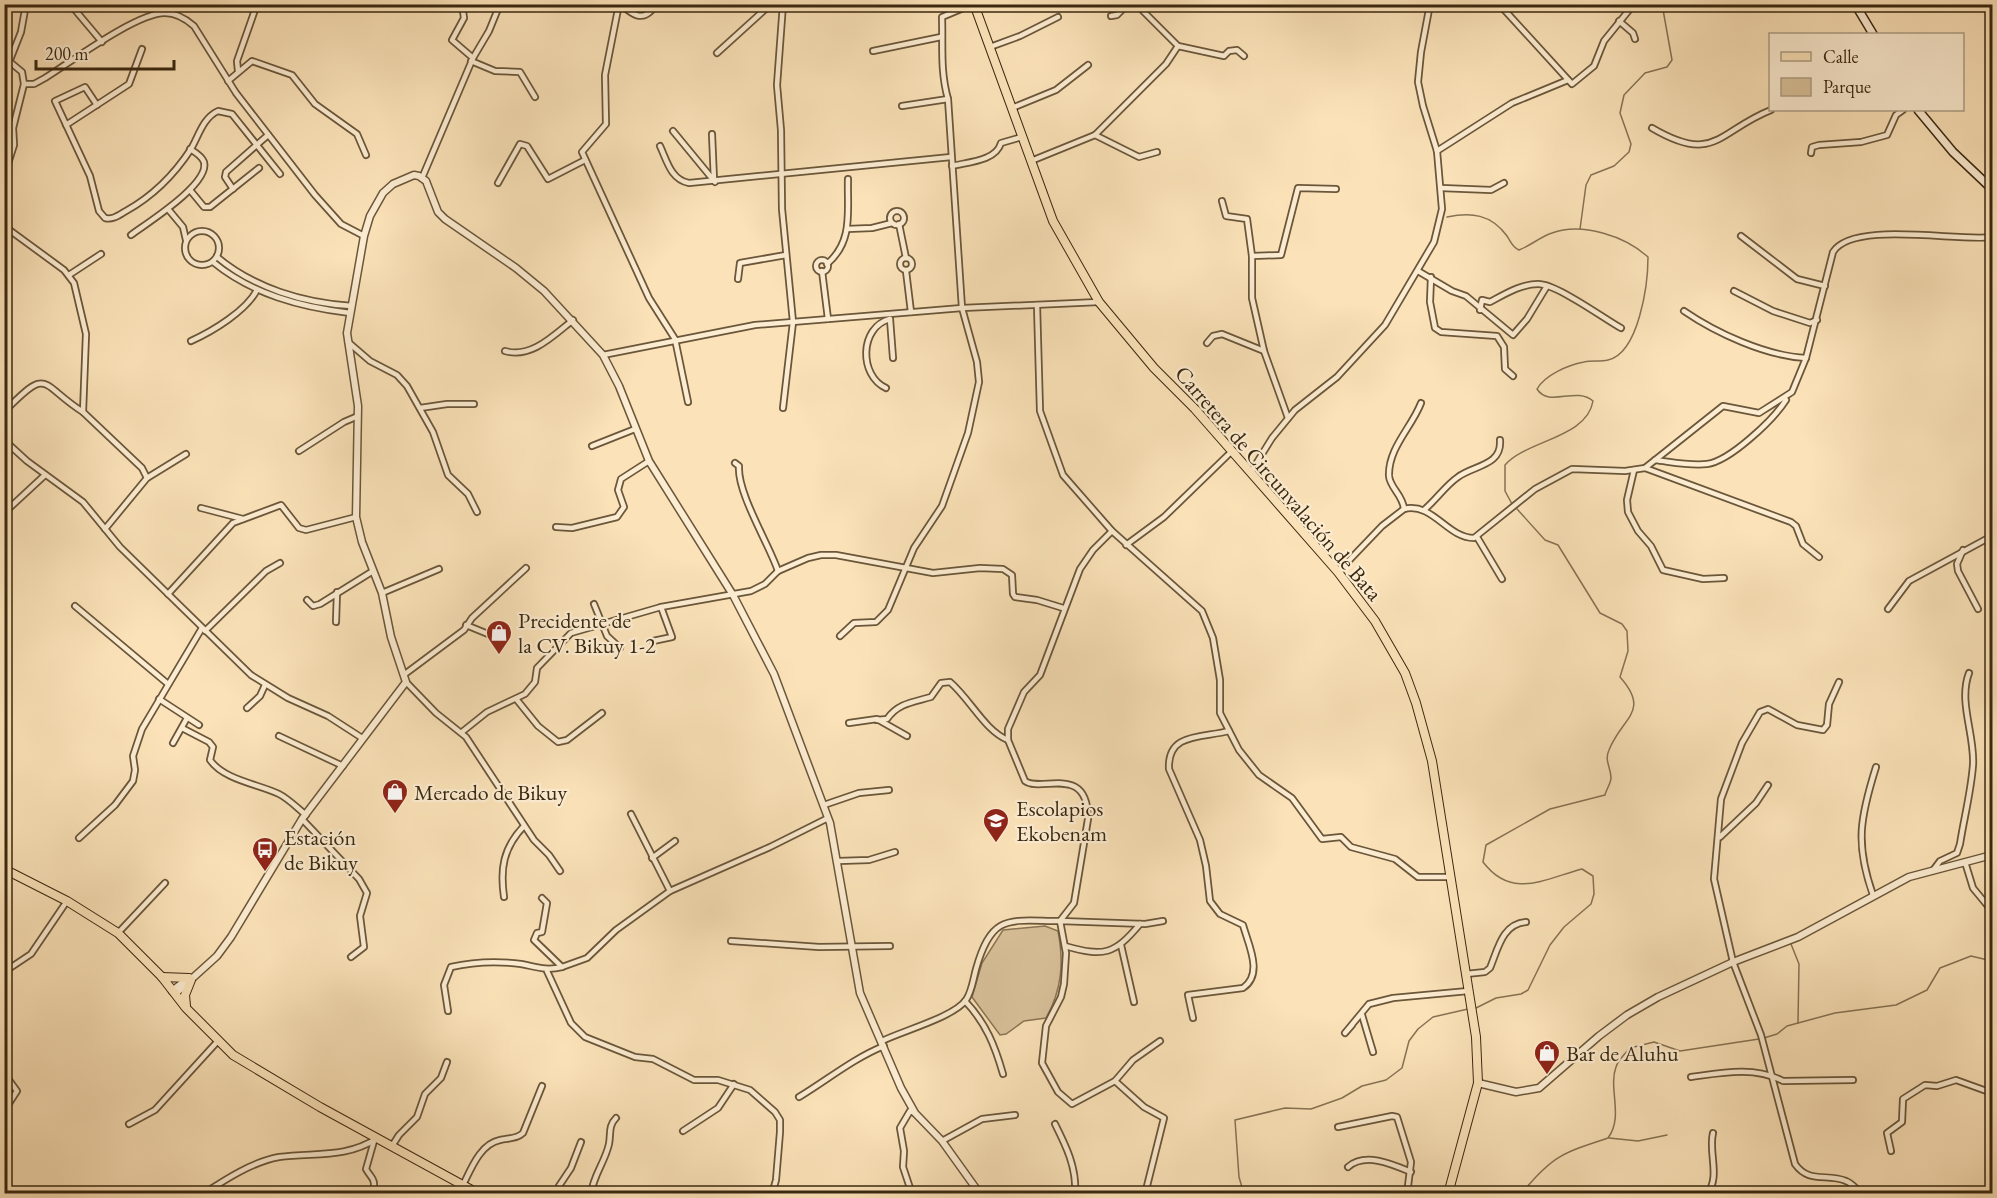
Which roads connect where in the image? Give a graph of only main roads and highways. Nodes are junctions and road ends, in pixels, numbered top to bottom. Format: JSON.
{"nodes":[{"id":1,"x":973,"y":4,"type":"edge"},
{"id":2,"x":1855,"y":4,"type":"edge"},
{"id":3,"x":1872,"y":33,"type":"edge"},
{"id":4,"x":1919,"y":111,"type":"edge"},
{"id":5,"x":1992,"y":189,"type":"edge"},
{"id":6,"x":4,"y":869,"type":"edge"},
{"id":7,"x":162,"y":977,"type":"junction"},
{"id":8,"x":186,"y":1008,"type":"junction"},
{"id":9,"x":480,"y":1194,"type":"edge"},
{"id":10,"x":1448,"y":1194,"type":"edge"}],
"edges":[{"from":1,"to":10,"type":"main road","name":"Carretera de Circunvalación de Bata"},
{"from":2,"to":3,"type":"main road"},
{"from":4,"to":5,"type":"main road"},
{"from":6,"to":7,"type":"main road"},
{"from":7,"to":8,"type":"main road"},
{"from":7,"to":8,"type":"main road"},
{"from":8,"to":9,"type":"main road"}]}
